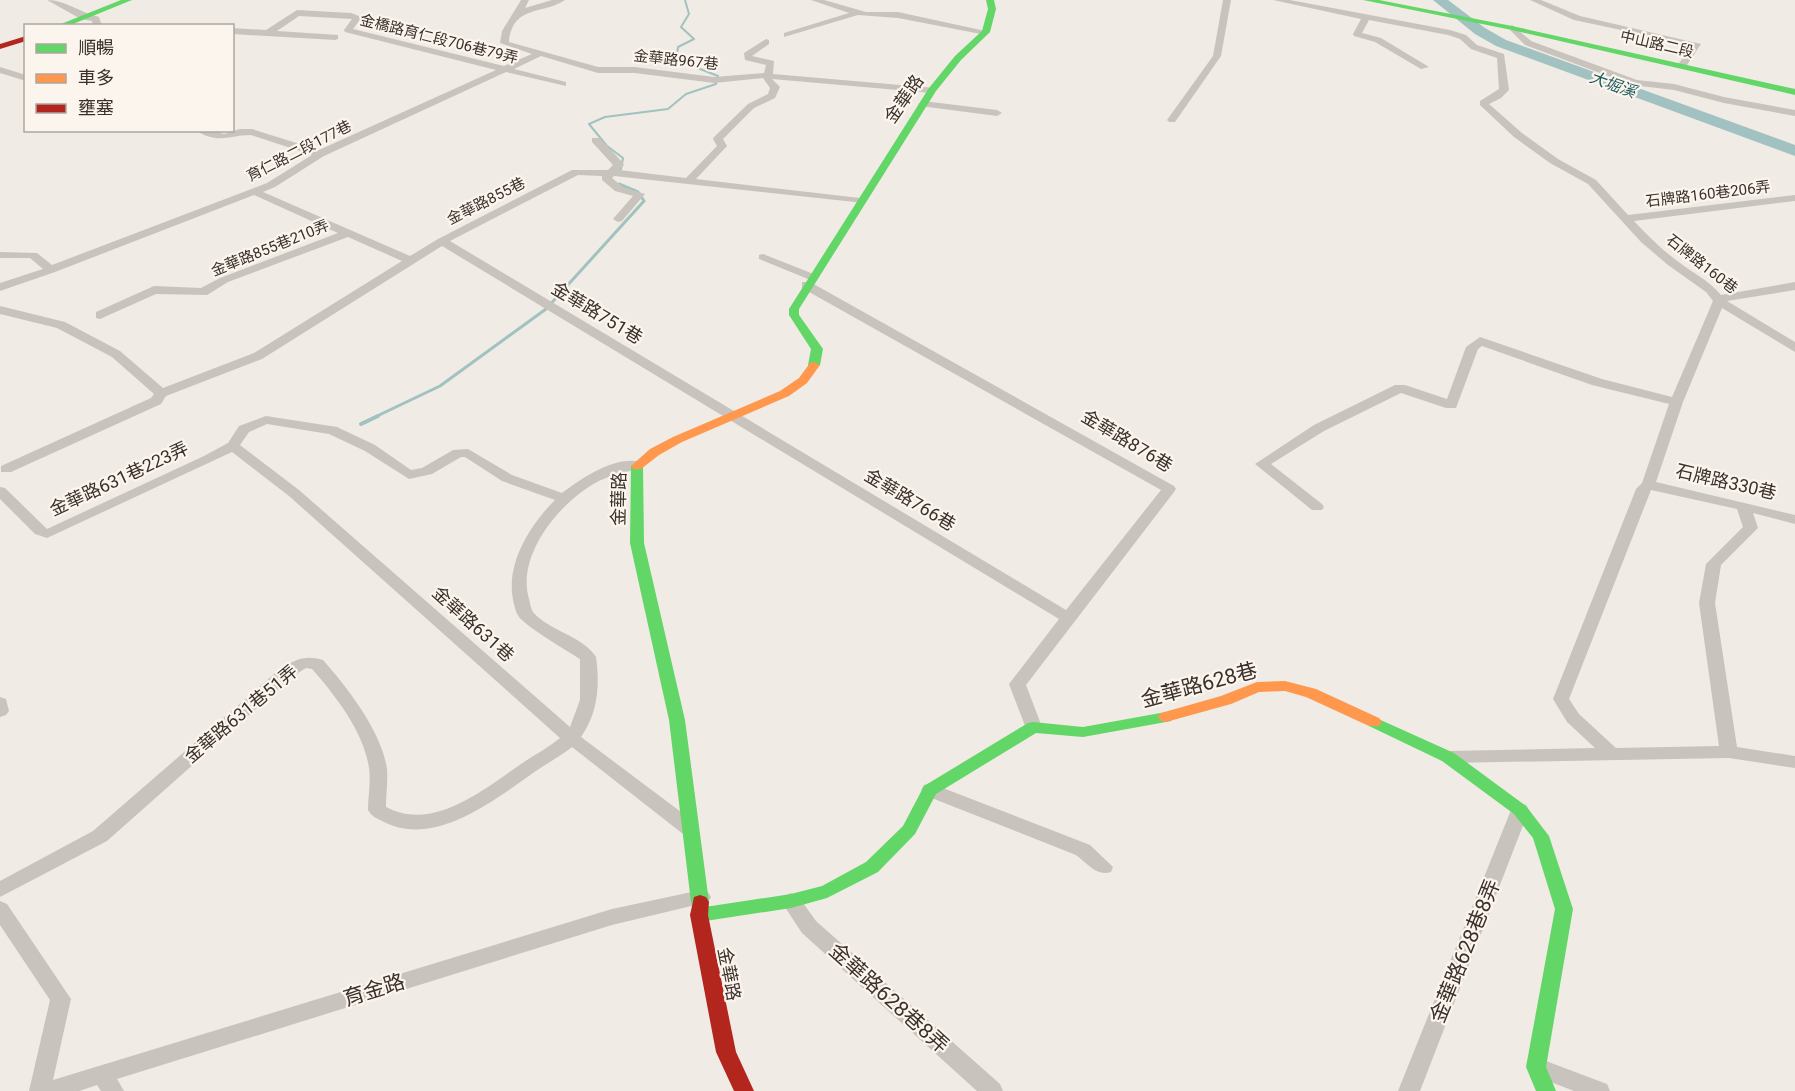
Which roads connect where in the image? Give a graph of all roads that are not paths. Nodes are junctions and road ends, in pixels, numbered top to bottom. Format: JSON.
{"nodes":[{"id":1,"x":51,"y":0,"type":"edge"},
{"id":2,"x":128,"y":0,"type":"edge"},
{"id":3,"x":525,"y":0,"type":"edge"},
{"id":4,"x":561,"y":0,"type":"edge"},
{"id":5,"x":815,"y":0,"type":"edge"},
{"id":6,"x":990,"y":0,"type":"edge"},
{"id":7,"x":1227,"y":0,"type":"edge"},
{"id":8,"x":1277,"y":0,"type":"edge"},
{"id":9,"x":1367,"y":0,"type":"edge"},
{"id":10,"x":1534,"y":0,"type":"edge"},
{"id":11,"x":859,"y":12,"type":"junction"},
{"id":12,"x":519,"y":13,"type":"junction"},
{"id":13,"x":84,"y":17,"type":"junction"},
{"id":14,"x":1366,"y":18,"type":"junction"},
{"id":15,"x":65,"y":24,"type":"edge"},
{"id":16,"x":97,"y":24,"type":"edge"},
{"id":17,"x":1512,"y":28,"type":"junction"},
{"id":18,"x":234,"y":31,"type":"edge"},
{"id":19,"x":986,"y":32,"type":"junction"},
{"id":20,"x":268,"y":33,"type":"junction"},
{"id":21,"x":787,"y":35,"type":"dead end"},
{"id":22,"x":335,"y":37,"type":"dead end"},
{"id":23,"x":24,"y":39,"type":"edge"},
{"id":24,"x":766,"y":42,"type":"dead end"},
{"id":25,"x":0,"y":47,"type":"edge"},
{"id":26,"x":539,"y":54,"type":"junction"},
{"id":27,"x":1682,"y":66,"type":"junction"},
{"id":28,"x":1424,"y":67,"type":"dead end"},
{"id":29,"x":0,"y":70,"type":"edge"},
{"id":30,"x":505,"y":70,"type":"junction"},
{"id":31,"x":767,"y":76,"type":"junction"},
{"id":32,"x":24,"y":77,"type":"edge"},
{"id":33,"x":563,"y":84,"type":"dead end"},
{"id":34,"x":932,"y":90,"type":"junction"},
{"id":35,"x":1794,"y":92,"type":"edge"},
{"id":36,"x":923,"y":104,"type":"junction"},
{"id":37,"x":997,"y":113,"type":"dead end"},
{"id":38,"x":1795,"y":113,"type":"edge"},
{"id":39,"x":1172,"y":120,"type":"dead end"},
{"id":40,"x":207,"y":132,"type":"edge"},
{"id":41,"x":596,"y":140,"type":"dead end"},
{"id":42,"x":320,"y":154,"type":"junction"},
{"id":43,"x":615,"y":173,"type":"junction"},
{"id":44,"x":688,"y":182,"type":"junction"},
{"id":45,"x":253,"y":191,"type":"junction"},
{"id":46,"x":1795,"y":198,"type":"edge"},
{"id":47,"x":860,"y":201,"type":"junction"},
{"id":48,"x":618,"y":219,"type":"dead end"},
{"id":49,"x":1624,"y":219,"type":"junction"},
{"id":50,"x":348,"y":233,"type":"junction"},
{"id":51,"x":442,"y":241,"type":"junction"},
{"id":52,"x":0,"y":255,"type":"edge"},
{"id":53,"x":763,"y":257,"type":"dead end"},
{"id":54,"x":409,"y":260,"type":"junction"},
{"id":55,"x":51,"y":270,"type":"junction"},
{"id":56,"x":809,"y":281,"type":"junction"},
{"id":57,"x":1795,"y":286,"type":"edge"},
{"id":58,"x":0,"y":287,"type":"edge"},
{"id":59,"x":1719,"y":301,"type":"junction"},
{"id":60,"x":0,"y":310,"type":"edge"},
{"id":61,"x":100,"y":315,"type":"dead end"},
{"id":62,"x":1795,"y":348,"type":"edge"},
{"id":63,"x":161,"y":393,"type":"junction"},
{"id":64,"x":1676,"y":402,"type":"junction"},
{"id":65,"x":733,"y":415,"type":"junction"},
{"id":66,"x":233,"y":446,"type":"junction"},
{"id":67,"x":637,"y":465,"type":"junction"},
{"id":68,"x":3,"y":468,"type":"edge"},
{"id":69,"x":1648,"y":485,"type":"junction"},
{"id":70,"x":0,"y":490,"type":"edge"},
{"id":71,"x":563,"y":498,"type":"junction"},
{"id":72,"x":1743,"y":506,"type":"junction"},
{"id":73,"x":1317,"y":507,"type":"dead end"},
{"id":74,"x":1795,"y":520,"type":"edge"},
{"id":75,"x":1067,"y":617,"type":"junction"},
{"id":76,"x":0,"y":703,"type":"edge"},
{"id":77,"x":0,"y":711,"type":"edge"},
{"id":78,"x":1033,"y":727,"type":"junction"},
{"id":79,"x":571,"y":738,"type":"junction"},
{"id":80,"x":1610,"y":752,"type":"junction"},
{"id":81,"x":1730,"y":752,"type":"junction"},
{"id":82,"x":1448,"y":756,"type":"junction"},
{"id":83,"x":1795,"y":762,"type":"edge"},
{"id":84,"x":930,"y":790,"type":"junction"},
{"id":85,"x":1520,"y":810,"type":"junction"},
{"id":86,"x":690,"y":829,"type":"junction"},
{"id":87,"x":1104,"y":867,"type":"dead end"},
{"id":88,"x":0,"y":890,"type":"edge"},
{"id":89,"x":791,"y":901,"type":"junction"},
{"id":90,"x":700,"y":906,"type":"junction"},
{"id":91,"x":0,"y":909,"type":"edge"},
{"id":92,"x":1536,"y":1067,"type":"junction"},
{"id":93,"x":107,"y":1082,"type":"edge"},
{"id":94,"x":40,"y":1091,"type":"edge"},
{"id":95,"x":49,"y":1091,"type":"edge"},
{"id":96,"x":744,"y":1091,"type":"edge"},
{"id":97,"x":992,"y":1091,"type":"edge"},
{"id":98,"x":1409,"y":1091,"type":"edge"},
{"id":99,"x":1546,"y":1091,"type":"edge"},
{"id":100,"x":1599,"y":1091,"type":"edge"}],
"edges":[{"from":1,"to":13,"type":"street"},
{"from":2,"to":13,"type":"street"},
{"from":3,"to":12,"type":"street","name":"金華路967巷"},
{"from":4,"to":12,"type":"street"},
{"from":5,"to":11,"type":"street"},
{"from":6,"to":19,"type":"street"},
{"from":7,"to":39,"type":"street"},
{"from":8,"to":14,"type":"street"},
{"from":9,"to":17,"type":"street","name":"中山路二段"},
{"from":10,"to":27,"type":"street"},
{"from":11,"to":19,"type":"street"},
{"from":11,"to":21,"type":"street"},
{"from":12,"to":26,"type":"street","name":"金華路967巷"},
{"from":13,"to":15,"type":"street"},
{"from":13,"to":16,"type":"street"},
{"from":14,"to":28,"type":"street"},
{"from":14,"to":49,"type":"street","name":"石牌路160巷"},
{"from":17,"to":27,"type":"street","name":"中山路二段"},
{"from":17,"to":38,"type":"street"},
{"from":18,"to":20,"type":"street"},
{"from":19,"to":34,"type":"street","name":"金華路"},
{"from":20,"to":22,"type":"street"},
{"from":20,"to":30,"type":"street","name":"金橋路育仁段706巷79弄"},
{"from":23,"to":25,"type":"street"},
{"from":24,"to":31,"type":"street"},
{"from":26,"to":30,"type":"street","name":"育仁路二段177巷"},
{"from":26,"to":31,"type":"street","name":"金華路967巷"},
{"from":27,"to":35,"type":"street","name":"中山路二段"},
{"from":29,"to":32,"type":"street"},
{"from":30,"to":33,"type":"street","name":"金橋路育仁段706巷79弄"},
{"from":30,"to":42,"type":"street","name":"育仁路二段177巷"},
{"from":31,"to":34,"type":"street","name":"金華路967巷"},
{"from":31,"to":44,"type":"street"},
{"from":34,"to":36,"type":"street","name":"金華路"},
{"from":36,"to":37,"type":"street"},
{"from":36,"to":47,"type":"street","name":"金華路"},
{"from":40,"to":42,"type":"street"},
{"from":41,"to":43,"type":"street"},
{"from":42,"to":45,"type":"street","name":"育仁路二段177巷"},
{"from":43,"to":44,"type":"street","name":"金華路855巷"},
{"from":43,"to":48,"type":"street"},
{"from":43,"to":51,"type":"street","name":"金華路855巷"},
{"from":44,"to":47,"type":"street","name":"金華路855巷"},
{"from":45,"to":50,"type":"street","name":"金華路855巷210弄"},
{"from":45,"to":55,"type":"street","name":"育仁路二段177巷"},
{"from":46,"to":49,"type":"street","name":"石牌路160巷206弄"},
{"from":47,"to":56,"type":"street","name":"金華路"},
{"from":49,"to":59,"type":"street","name":"石牌路160巷"},
{"from":50,"to":54,"type":"street","name":"金華路855巷210弄"},
{"from":50,"to":61,"type":"street","name":"金華路855巷210弄"},
{"from":51,"to":54,"type":"street","name":"金華路855巷"},
{"from":51,"to":65,"type":"street","name":"金華路751巷"},
{"from":52,"to":55,"type":"street"},
{"from":53,"to":56,"type":"street"},
{"from":54,"to":63,"type":"street","name":"金華路855巷"},
{"from":55,"to":58,"type":"street","name":"育仁路二段177巷"},
{"from":56,"to":65,"type":"street","name":"金華路"},
{"from":56,"to":75,"type":"street","name":"金華路876巷"},
{"from":57,"to":59,"type":"street"},
{"from":59,"to":62,"type":"street","name":"石牌路160巷"},
{"from":59,"to":64,"type":"street"},
{"from":60,"to":63,"type":"street"},
{"from":63,"to":68,"type":"street","name":"金華路855巷"},
{"from":64,"to":69,"type":"street"},
{"from":64,"to":73,"type":"street"},
{"from":65,"to":67,"type":"street","name":"金華路"},
{"from":65,"to":75,"type":"street","name":"金華路766巷"},
{"from":66,"to":70,"type":"street","name":"金華路631巷223弄"},
{"from":66,"to":71,"type":"street"},
{"from":66,"to":79,"type":"street","name":"金華路631巷"},
{"from":67,"to":71,"type":"street"},
{"from":67,"to":86,"type":"street","name":"金華路"},
{"from":68,"to":70,"type":"street"},
{"from":69,"to":72,"type":"street","name":"石牌路330巷"},
{"from":69,"to":80,"type":"street"},
{"from":71,"to":79,"type":"street"},
{"from":72,"to":74,"type":"street","name":"石牌路330巷"},
{"from":72,"to":81,"type":"street"},
{"from":75,"to":78,"type":"street","name":"金華路876巷"},
{"from":76,"to":77,"type":"street"},
{"from":78,"to":82,"type":"street","name":"金華路628巷"},
{"from":78,"to":84,"type":"street"},
{"from":79,"to":86,"type":"street","name":"金華路631巷"},
{"from":79,"to":88,"type":"street","name":"金華路631巷51弄"},
{"from":80,"to":81,"type":"street"},
{"from":80,"to":82,"type":"street"},
{"from":81,"to":83,"type":"street"},
{"from":82,"to":85,"type":"street","name":"金華路628巷"},
{"from":84,"to":87,"type":"street"},
{"from":84,"to":89,"type":"street"},
{"from":85,"to":92,"type":"street","name":"金華路628巷"},
{"from":85,"to":98,"type":"street","name":"金華路628巷8弄"},
{"from":86,"to":90,"type":"street","name":"金華路"},
{"from":89,"to":90,"type":"street"},
{"from":89,"to":97,"type":"street","name":"金華路628巷8弄"},
{"from":90,"to":93,"type":"street","name":"育金路"},
{"from":90,"to":96,"type":"street","name":"金華路"},
{"from":91,"to":94,"type":"street"},
{"from":92,"to":99,"type":"street"},
{"from":92,"to":100,"type":"street"},
{"from":93,"to":95,"type":"street","name":"育金路"}]}
